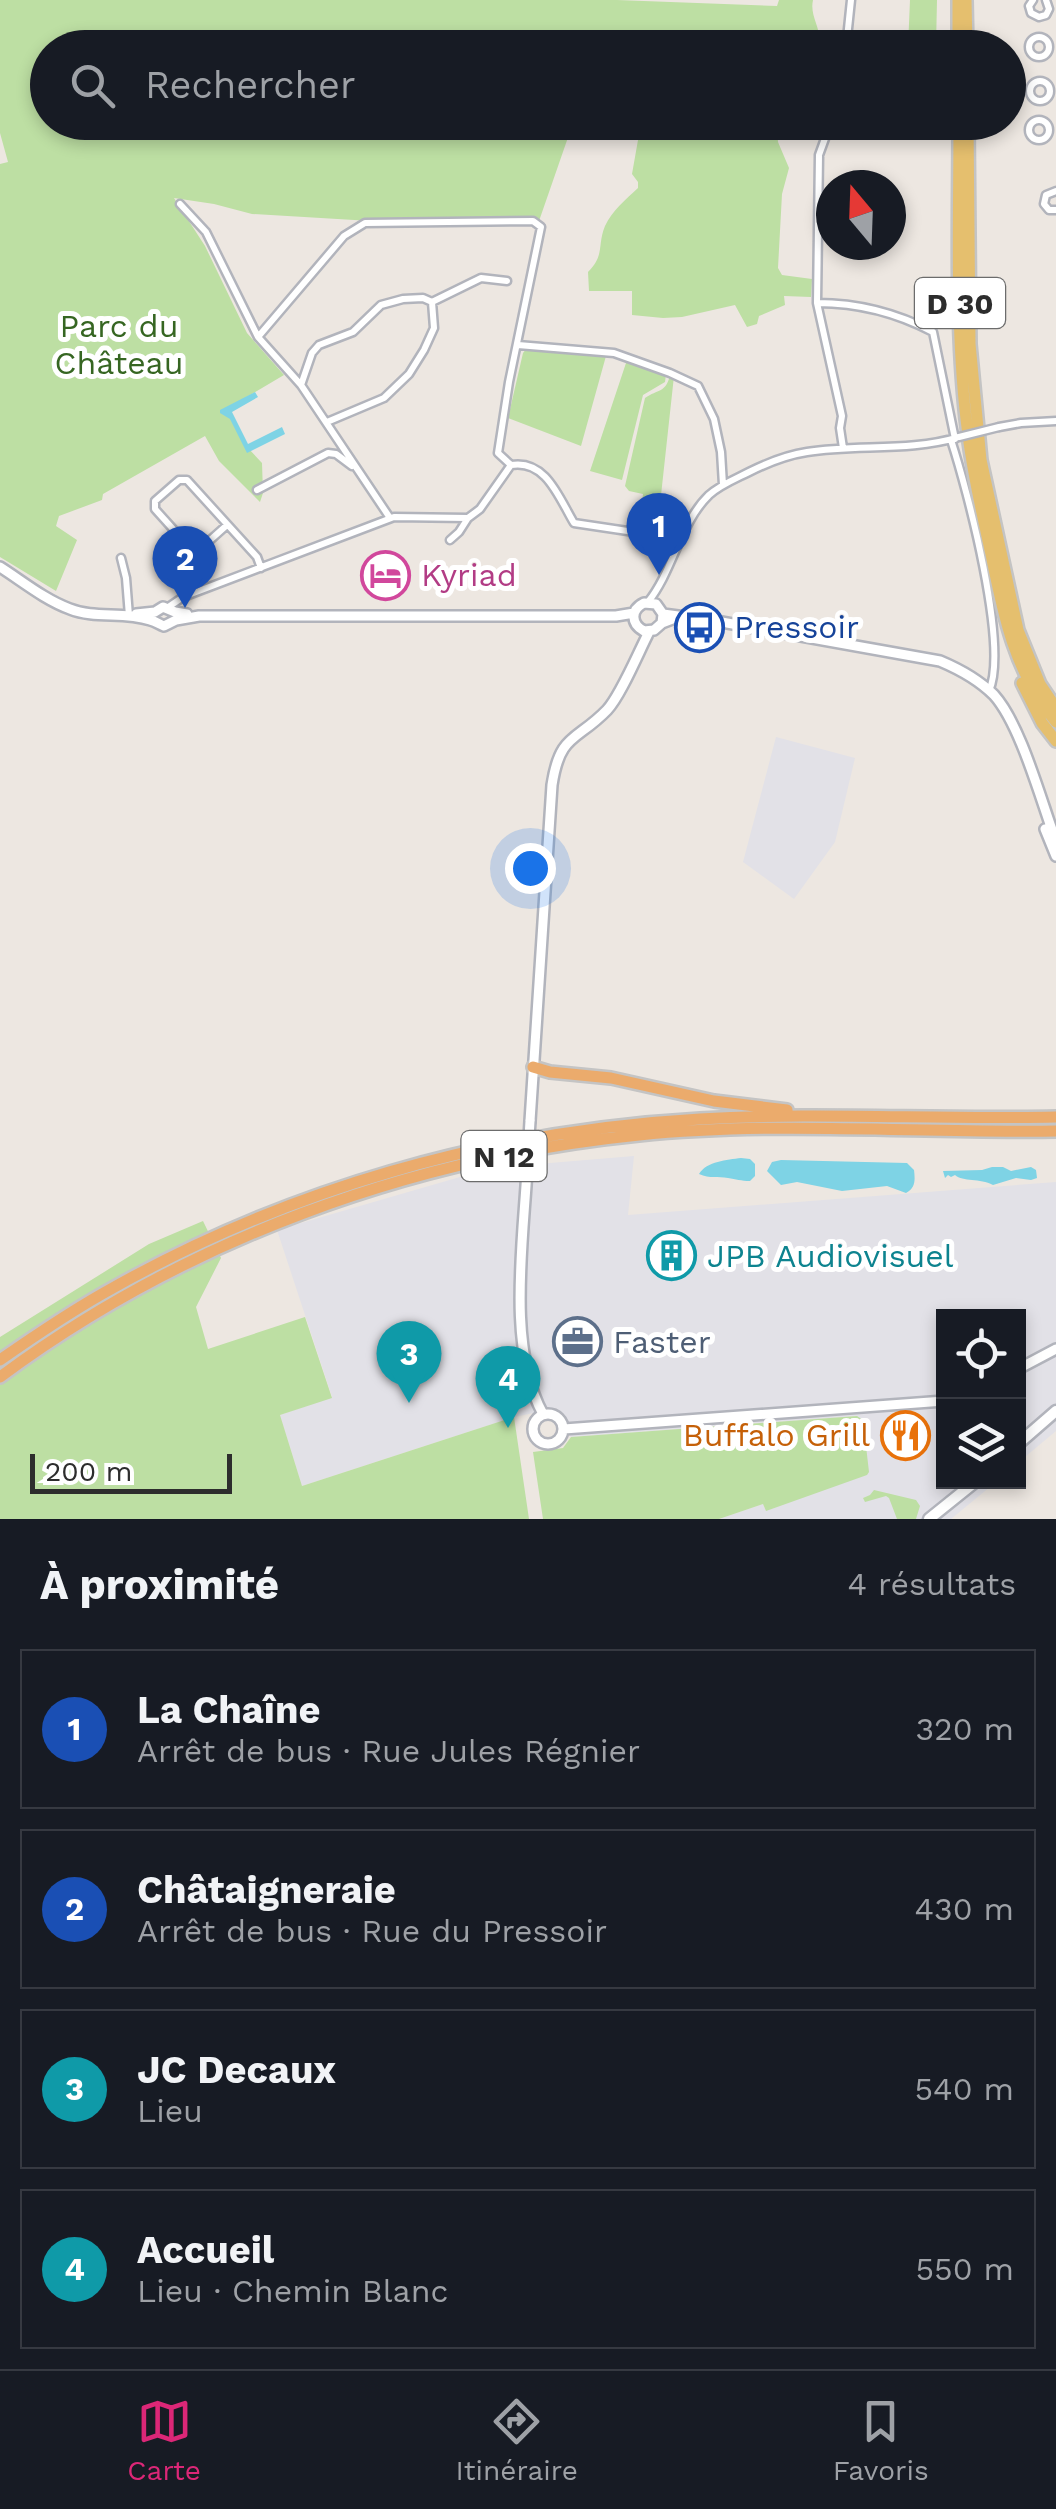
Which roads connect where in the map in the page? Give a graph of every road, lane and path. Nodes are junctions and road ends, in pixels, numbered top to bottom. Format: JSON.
{"nodes":[{"id":1,"x":851,"y":0,"type":"edge"},
{"id":2,"x":958,"y":0,"type":"edge"},
{"id":3,"x":966,"y":0,"type":"edge"},
{"id":4,"x":1033,"y":0,"type":"edge"},
{"id":5,"x":1046,"y":0,"type":"edge"},
{"id":6,"x":1052,"y":12,"type":"edge"},
{"id":7,"x":848,"y":30,"type":"edge"},
{"id":8,"x":958,"y":30,"type":"edge"},
{"id":9,"x":967,"y":30,"type":"edge"},
{"id":10,"x":824,"y":140,"type":"edge"},
{"id":11,"x":958,"y":140,"type":"edge"},
{"id":12,"x":968,"y":140,"type":"edge"},
{"id":13,"x":1056,"y":191,"type":"edge"},
{"id":14,"x":180,"y":204,"type":"dead end"},
{"id":15,"x":1056,"y":210,"type":"edge"},
{"id":16,"x":507,"y":281,"type":"dead end"},
{"id":17,"x":432,"y":302,"type":"junction"},
{"id":18,"x":817,"y":303,"type":"junction"},
{"id":19,"x":258,"y":337,"type":"junction"},
{"id":20,"x":518,"y":345,"type":"junction"},
{"id":21,"x":300,"y":385,"type":"junction"},
{"id":22,"x":1056,"y":421,"type":"edge"},
{"id":23,"x":327,"y":422,"type":"junction"},
{"id":24,"x":955,"y":439,"type":"junction"},
{"id":25,"x":843,"y":448,"type":"junction"},
{"id":26,"x":511,"y":465,"type":"junction"},
{"id":27,"x":357,"y":470,"type":"junction"},
{"id":28,"x":723,"y":485,"type":"junction"},
{"id":29,"x":257,"y":490,"type":"dead end"},
{"id":30,"x":390,"y":518,"type":"junction"},
{"id":31,"x":468,"y":518,"type":"junction"},
{"id":32,"x":227,"y":525,"type":"junction"},
{"id":33,"x":681,"y":538,"type":"junction"},
{"id":34,"x":996,"y":538,"type":"junction"},
{"id":35,"x":450,"y":540,"type":"dead end"},
{"id":36,"x":121,"y":558,"type":"dead end"},
{"id":37,"x":0,"y":567,"type":"edge"},
{"id":38,"x":262,"y":568,"type":"junction"},
{"id":39,"x":653,"y":600,"type":"junction"},
{"id":40,"x":1004,"y":612,"type":"junction"},
{"id":41,"x":170,"y":614,"type":"junction"},
{"id":42,"x":130,"y":616,"type":"junction"},
{"id":43,"x":155,"y":616,"type":"junction"},
{"id":44,"x":662,"y":619,"type":"junction"},
{"id":45,"x":640,"y":624,"type":"junction"},
{"id":46,"x":985,"y":687,"type":"junction"},
{"id":47,"x":1056,"y":694,"type":"edge"},
{"id":48,"x":1056,"y":708,"type":"edge"},
{"id":49,"x":1056,"y":722,"type":"edge"},
{"id":50,"x":1056,"y":741,"type":"edge"},
{"id":51,"x":1036,"y":788,"type":"junction"},
{"id":52,"x":1056,"y":841,"type":"edge"},
{"id":53,"x":1056,"y":856,"type":"edge"},
{"id":54,"x":533,"y":1067,"type":"junction"},
{"id":55,"x":826,"y":1117,"type":"junction"},
{"id":56,"x":1056,"y":1118,"type":"edge"},
{"id":57,"x":1056,"y":1131,"type":"edge"},
{"id":58,"x":1056,"y":1349,"type":"edge"},
{"id":59,"x":0,"y":1360,"type":"edge"},
{"id":60,"x":1026,"y":1365,"type":"edge"},
{"id":61,"x":0,"y":1377,"type":"edge"},
{"id":62,"x":936,"y":1402,"type":"edge"},
{"id":63,"x":543,"y":1414,"type":"junction"},
{"id":64,"x":1056,"y":1415,"type":"edge"},
{"id":65,"x":564,"y":1429,"type":"junction"},
{"id":66,"x":1026,"y":1440,"type":"edge"},
{"id":67,"x":969,"y":1489,"type":"edge"},
{"id":68,"x":970,"y":1489,"type":"edge"},
{"id":69,"x":929,"y":1519,"type":"edge"},
{"id":70,"x":938,"y":1519,"type":"edge"}],
"edges":[{"from":1,"to":7,"type":"street"},
{"from":2,"to":8,"type":"main road"},
{"from":3,"to":9,"type":"main road"},
{"from":4,"to":6,"type":"street"},
{"from":5,"to":6,"type":"street"},
{"from":10,"to":18,"type":"street"},
{"from":11,"to":40,"type":"main road","number":"D 30"},
{"from":12,"to":34,"type":"main road","number":"D 30"},
{"from":13,"to":15,"type":"street"},
{"from":14,"to":19,"type":"street"},
{"from":16,"to":17,"type":"street"},
{"from":17,"to":21,"type":"street"},
{"from":17,"to":23,"type":"street"},
{"from":18,"to":24,"type":"street"},
{"from":18,"to":25,"type":"street"},
{"from":19,"to":20,"type":"street"},
{"from":19,"to":21,"type":"street"},
{"from":20,"to":26,"type":"street"},
{"from":20,"to":28,"type":"street"},
{"from":21,"to":23,"type":"street"},
{"from":22,"to":24,"type":"street","bridge":true},
{"from":23,"to":27,"type":"street"},
{"from":24,"to":25,"type":"street"},
{"from":24,"to":46,"type":"street"},
{"from":25,"to":28,"type":"street"},
{"from":26,"to":31,"type":"street"},
{"from":26,"to":33,"type":"street"},
{"from":27,"to":29,"type":"street"},
{"from":27,"to":30,"type":"street"},
{"from":28,"to":33,"type":"street"},
{"from":30,"to":31,"type":"street"},
{"from":30,"to":38,"type":"street"},
{"from":31,"to":35,"type":"street"},
{"from":32,"to":32,"type":"street"},
{"from":32,"to":38,"type":"street"},
{"from":33,"to":39,"type":"street"},
{"from":34,"to":47,"type":"main road"},
{"from":34,"to":48,"type":"main road","number":"D 30"},
{"from":36,"to":42,"type":"street"},
{"from":37,"to":42,"type":"street"},
{"from":38,"to":41,"type":"street"},
{"from":39,"to":44,"type":"street"},
{"from":39,"to":45,"type":"street"},
{"from":40,"to":49,"type":"main road","number":"D 30"},
{"from":40,"to":50,"type":"main road"},
{"from":41,"to":43,"type":"street"},
{"from":41,"to":43,"type":"street"},
{"from":41,"to":45,"type":"street"},
{"from":42,"to":43,"type":"street"},
{"from":44,"to":45,"type":"street"},
{"from":44,"to":46,"type":"street"},
{"from":45,"to":54,"type":"street"},
{"from":46,"to":51,"type":"street"},
{"from":51,"to":52,"type":"street"},
{"from":51,"to":53,"type":"street"},
{"from":54,"to":55,"type":"highway"},
{"from":54,"to":63,"type":"street","bridge":true},
{"from":55,"to":56,"type":"highway","number":"N 12"},
{"from":55,"to":59,"type":"highway","number":"N 12"},
{"from":57,"to":61,"type":"highway","number":"N 12"},
{"from":58,"to":60,"type":"street"},
{"from":62,"to":65,"type":"street"},
{"from":63,"to":65,"type":"street"},
{"from":63,"to":65,"type":"street"},
{"from":64,"to":66,"type":"main road"},
{"from":67,"to":69,"type":"main road"},
{"from":68,"to":70,"type":"main road"}]}
